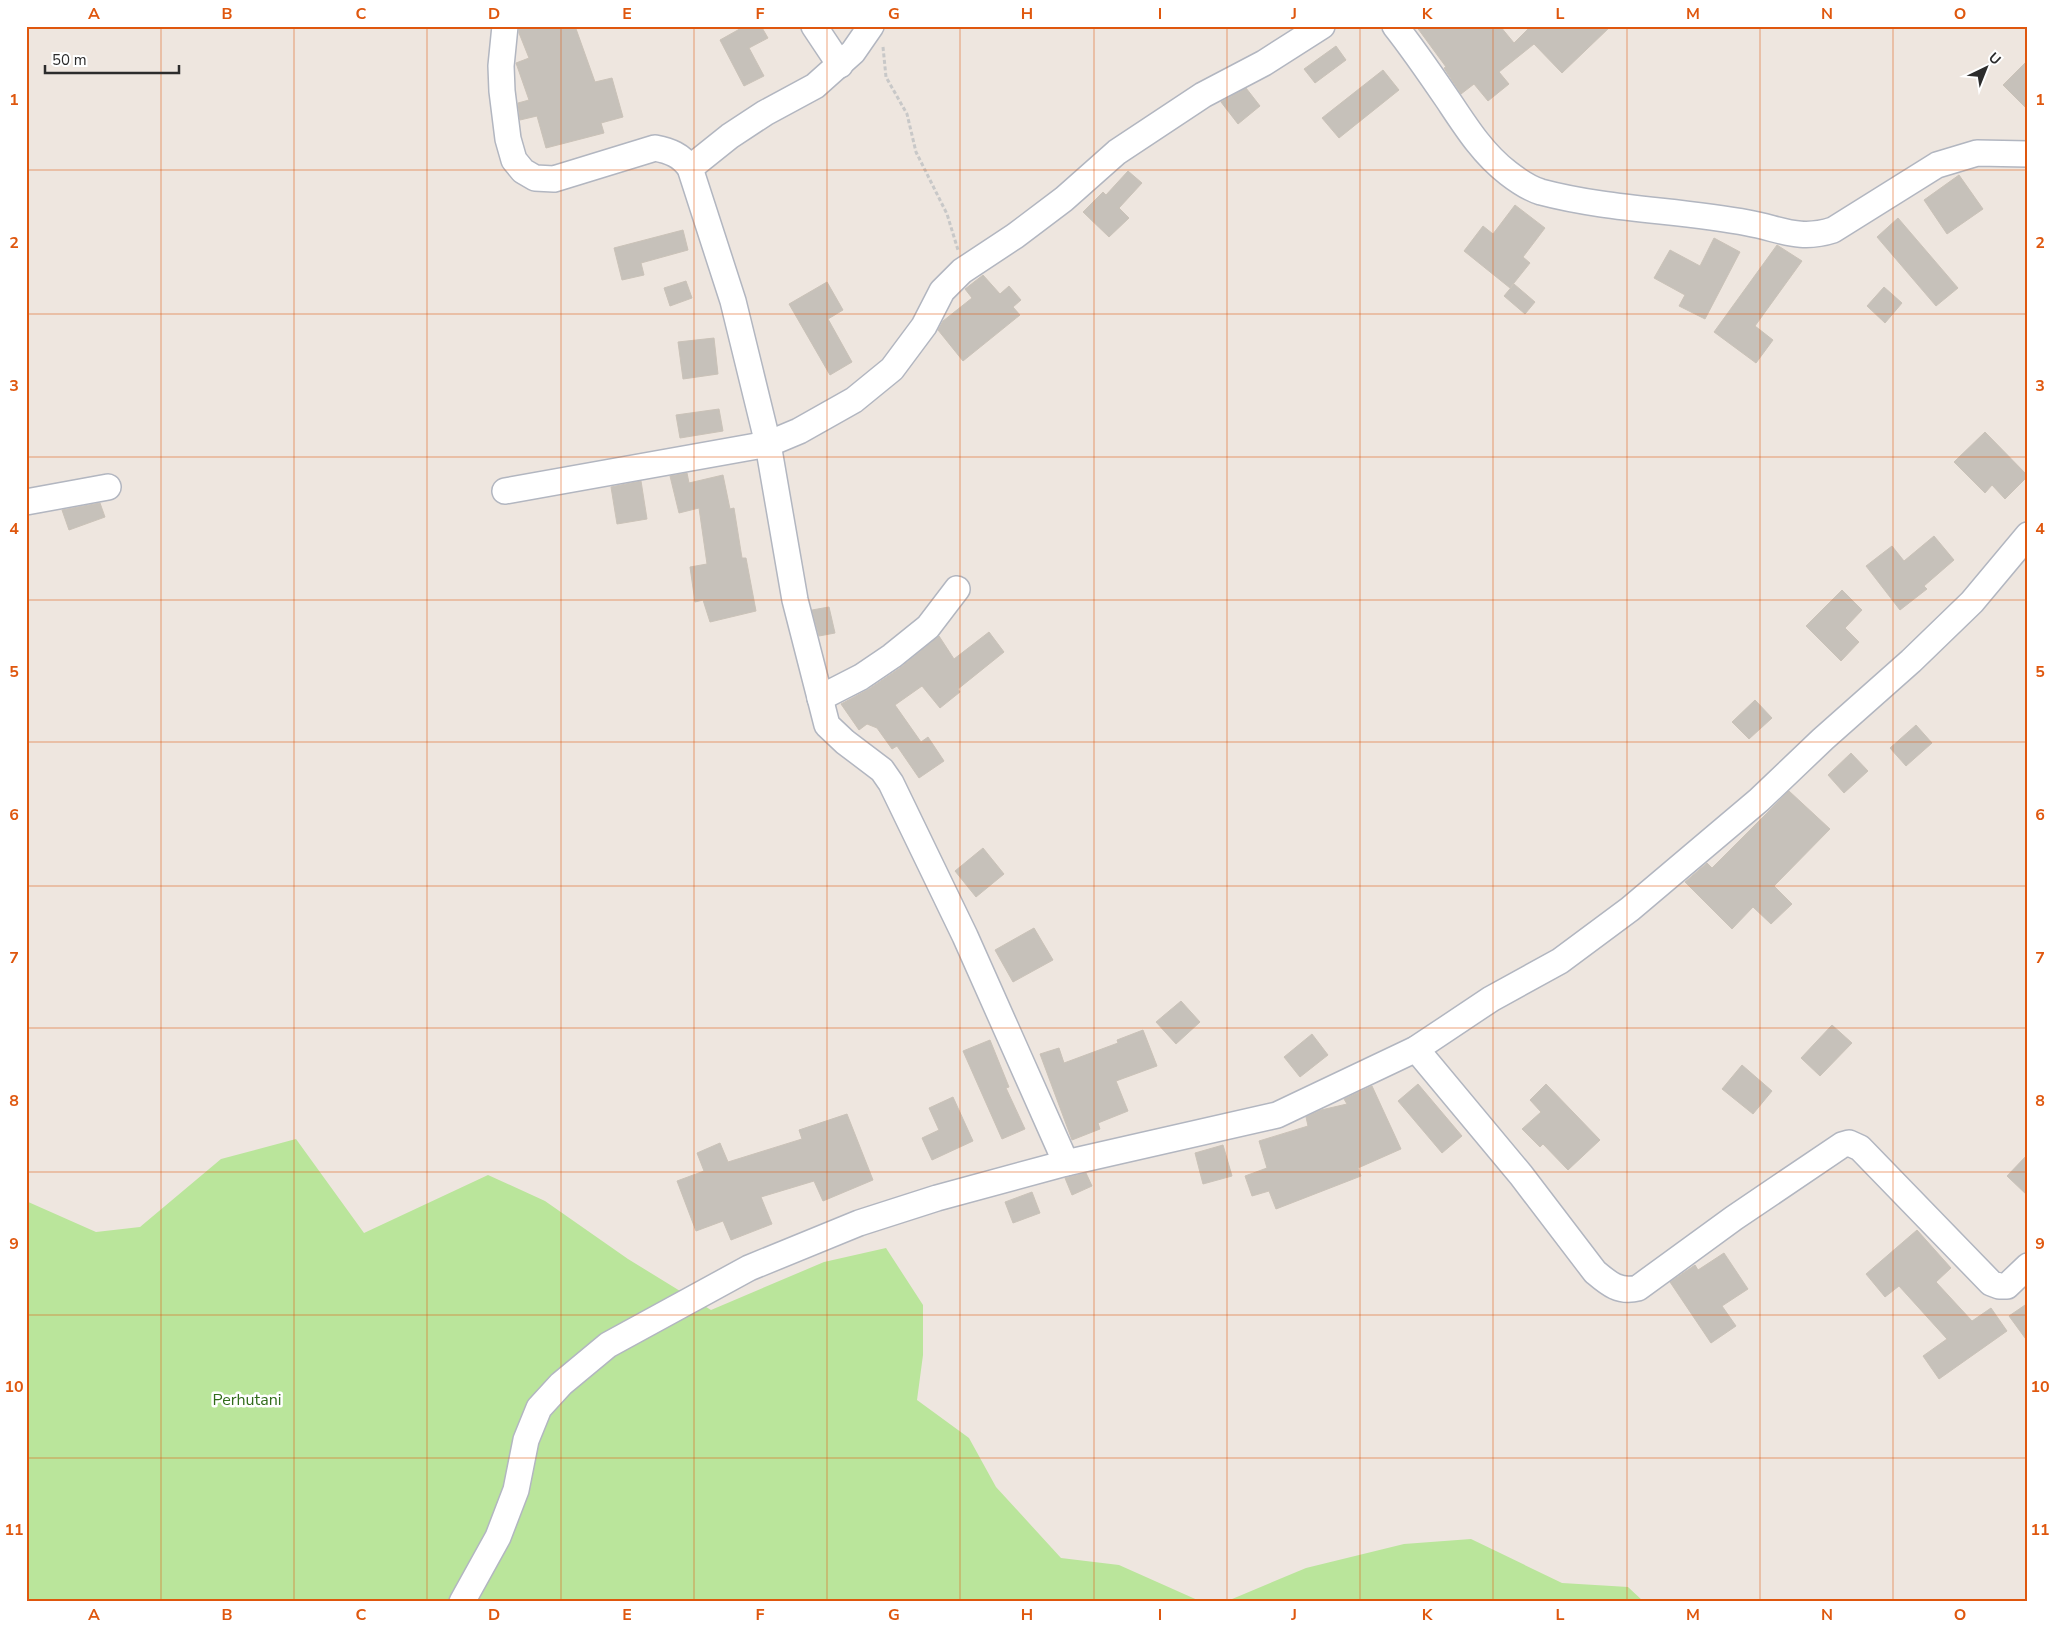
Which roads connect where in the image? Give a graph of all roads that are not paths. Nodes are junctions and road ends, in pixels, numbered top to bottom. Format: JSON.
{"nodes":[{"id":1,"x":505,"y":26,"type":"edge"},
{"id":2,"x":814,"y":26,"type":"edge"},
{"id":3,"x":1322,"y":26,"type":"edge"},
{"id":4,"x":1399,"y":28,"type":"edge"},
{"id":5,"x":877,"y":35,"type":"edge"},
{"id":6,"x":840,"y":65,"type":"junction"},
{"id":7,"x":2028,"y":154,"type":"edge"},
{"id":8,"x":690,"y":168,"type":"junction"},
{"id":9,"x":768,"y":444,"type":"junction"},
{"id":10,"x":108,"y":487,"type":"dead end"},
{"id":11,"x":505,"y":491,"type":"dead end"},
{"id":12,"x":26,"y":502,"type":"edge"},
{"id":13,"x":2028,"y":535,"type":"edge"},
{"id":14,"x":957,"y":589,"type":"dead end"},
{"id":15,"x":820,"y":698,"type":"junction"},
{"id":16,"x":1416,"y":1049,"type":"junction"},
{"id":17,"x":1066,"y":1163,"type":"junction"},
{"id":18,"x":2028,"y":1266,"type":"edge"},
{"id":19,"x":462,"y":1602,"type":"edge"}],
"edges":[{"from":1,"to":8,"type":"street"},
{"from":2,"to":6,"type":"street"},
{"from":3,"to":9,"type":"street"},
{"from":4,"to":7,"type":"street"},
{"from":5,"to":6,"type":"street"},
{"from":6,"to":8,"type":"street"},
{"from":8,"to":9,"type":"street"},
{"from":9,"to":11,"type":"street"},
{"from":9,"to":15,"type":"street"},
{"from":10,"to":12,"type":"street"},
{"from":13,"to":16,"type":"street"},
{"from":14,"to":15,"type":"street"},
{"from":15,"to":17,"type":"street"},
{"from":16,"to":17,"type":"street"},
{"from":16,"to":18,"type":"street"},
{"from":17,"to":19,"type":"street"}]}
